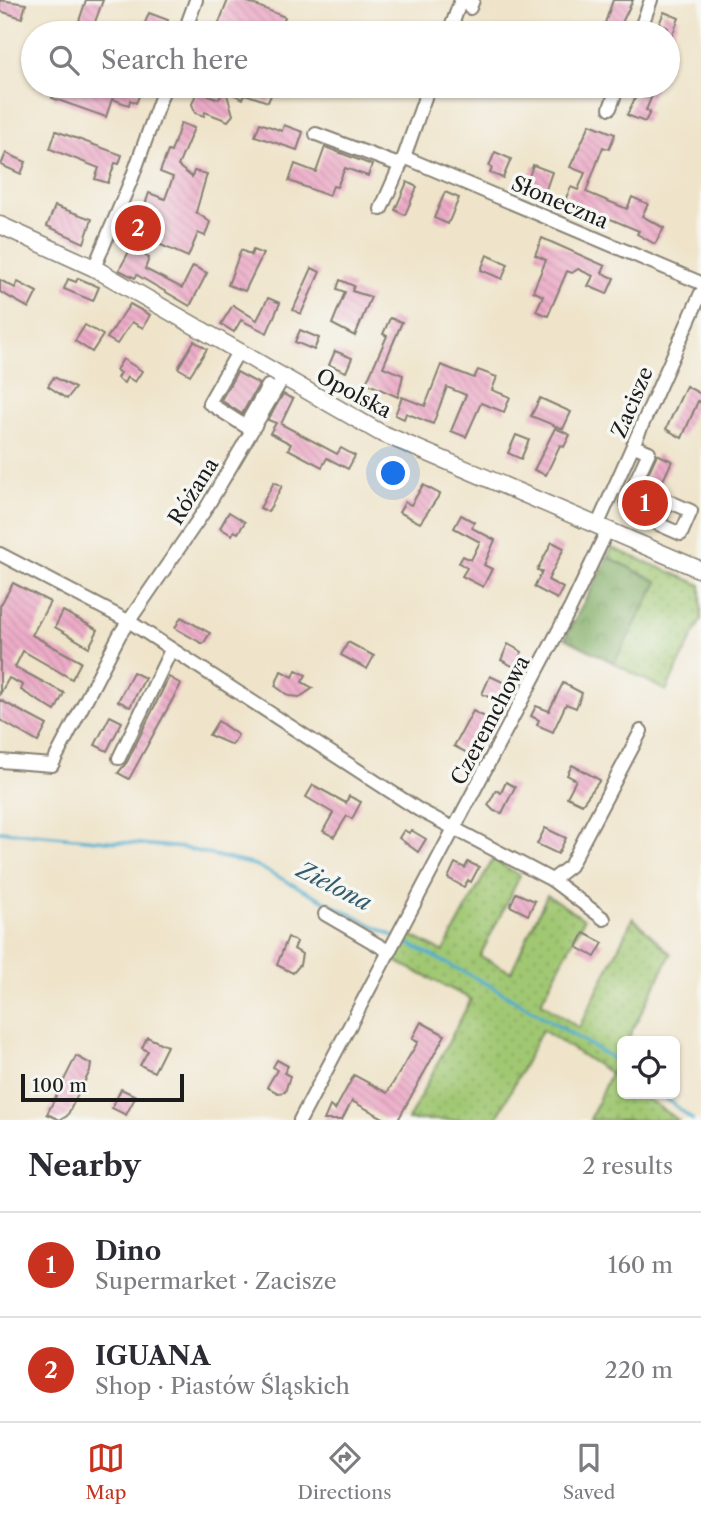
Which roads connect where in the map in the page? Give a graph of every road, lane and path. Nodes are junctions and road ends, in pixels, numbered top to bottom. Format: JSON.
{"nodes":[{"id":1,"x":196,"y":0,"type":"edge"},
{"id":2,"x":651,"y":0,"type":"edge"},
{"id":3,"x":468,"y":3,"type":"edge"},
{"id":4,"x":188,"y":21,"type":"edge"},
{"id":5,"x":457,"y":21,"type":"edge"},
{"id":6,"x":643,"y":21,"type":"edge"},
{"id":7,"x":161,"y":98,"type":"edge"},
{"id":8,"x":425,"y":98,"type":"edge"},
{"id":9,"x":614,"y":98,"type":"edge"},
{"id":10,"x":610,"y":108,"type":"dead end"},
{"id":11,"x":316,"y":134,"type":"dead end"},
{"id":12,"x":402,"y":161,"type":"junction"},
{"id":13,"x":381,"y":209,"type":"dead end"},
{"id":14,"x":0,"y":226,"type":"edge"},
{"id":15,"x":94,"y":268,"type":"junction"},
{"id":16,"x":701,"y":283,"type":"edge"},
{"id":17,"x":701,"y":293,"type":"edge"},
{"id":18,"x":238,"y":352,"type":"junction"},
{"id":19,"x":279,"y":376,"type":"junction"},
{"id":20,"x":634,"y":446,"type":"junction"},
{"id":21,"x":626,"y":502,"type":"dead end"},
{"id":22,"x":661,"y":516,"type":"junction"},
{"id":23,"x":602,"y":528,"type":"junction"},
{"id":24,"x":646,"y":547,"type":"junction"},
{"id":25,"x":0,"y":554,"type":"edge"},
{"id":26,"x":701,"y":570,"type":"edge"},
{"id":27,"x":130,"y":622,"type":"junction"},
{"id":28,"x":171,"y":650,"type":"junction"},
{"id":29,"x":641,"y":731,"type":"dead end"},
{"id":30,"x":120,"y":758,"type":"dead end"},
{"id":31,"x":0,"y":761,"type":"edge"},
{"id":32,"x":454,"y":829,"type":"junction"},
{"id":33,"x":552,"y":880,"type":"junction"},
{"id":34,"x":325,"y":914,"type":"dead end"},
{"id":35,"x":604,"y":919,"type":"dead end"},
{"id":36,"x":392,"y":948,"type":"junction"},
{"id":37,"x":300,"y":1120,"type":"edge"}],
"edges":[{"from":1,"to":4,"type":"street"},
{"from":2,"to":6,"type":"street"},
{"from":3,"to":5,"type":"street"},
{"from":7,"to":15,"type":"street"},
{"from":8,"to":12,"type":"street"},
{"from":9,"to":10,"type":"street"},
{"from":11,"to":12,"type":"street","name":"Słoneczna"},
{"from":12,"to":13,"type":"street"},
{"from":12,"to":16,"type":"street","name":"Słoneczna"},
{"from":14,"to":15,"type":"main road","name":"Opolska"},
{"from":15,"to":18,"type":"main road","name":"Opolska"},
{"from":17,"to":20,"type":"street","name":"Zacisze"},
{"from":18,"to":19,"type":"main road","name":"Opolska"},
{"from":18,"to":19,"type":"street"},
{"from":19,"to":23,"type":"main road","name":"Opolska"},
{"from":19,"to":27,"type":"street","name":"Różana"},
{"from":20,"to":21,"type":"street"},
{"from":20,"to":23,"type":"street","name":"Zacisze"},
{"from":22,"to":22,"type":"street"},
{"from":22,"to":24,"type":"street"},
{"from":23,"to":24,"type":"main road","name":"Opolska"},
{"from":23,"to":32,"type":"street","name":"Czeremchowa"},
{"from":24,"to":26,"type":"main road","name":"Opolska"},
{"from":25,"to":27,"type":"street"},
{"from":27,"to":28,"type":"street"},
{"from":27,"to":31,"type":"street","name":"Różana"},
{"from":28,"to":30,"type":"street"},
{"from":28,"to":32,"type":"street"},
{"from":29,"to":33,"type":"street"},
{"from":32,"to":33,"type":"street"},
{"from":32,"to":36,"type":"street","name":"Czeremchowa"},
{"from":33,"to":35,"type":"street"},
{"from":34,"to":36,"type":"street"},
{"from":36,"to":37,"type":"street"}]}
